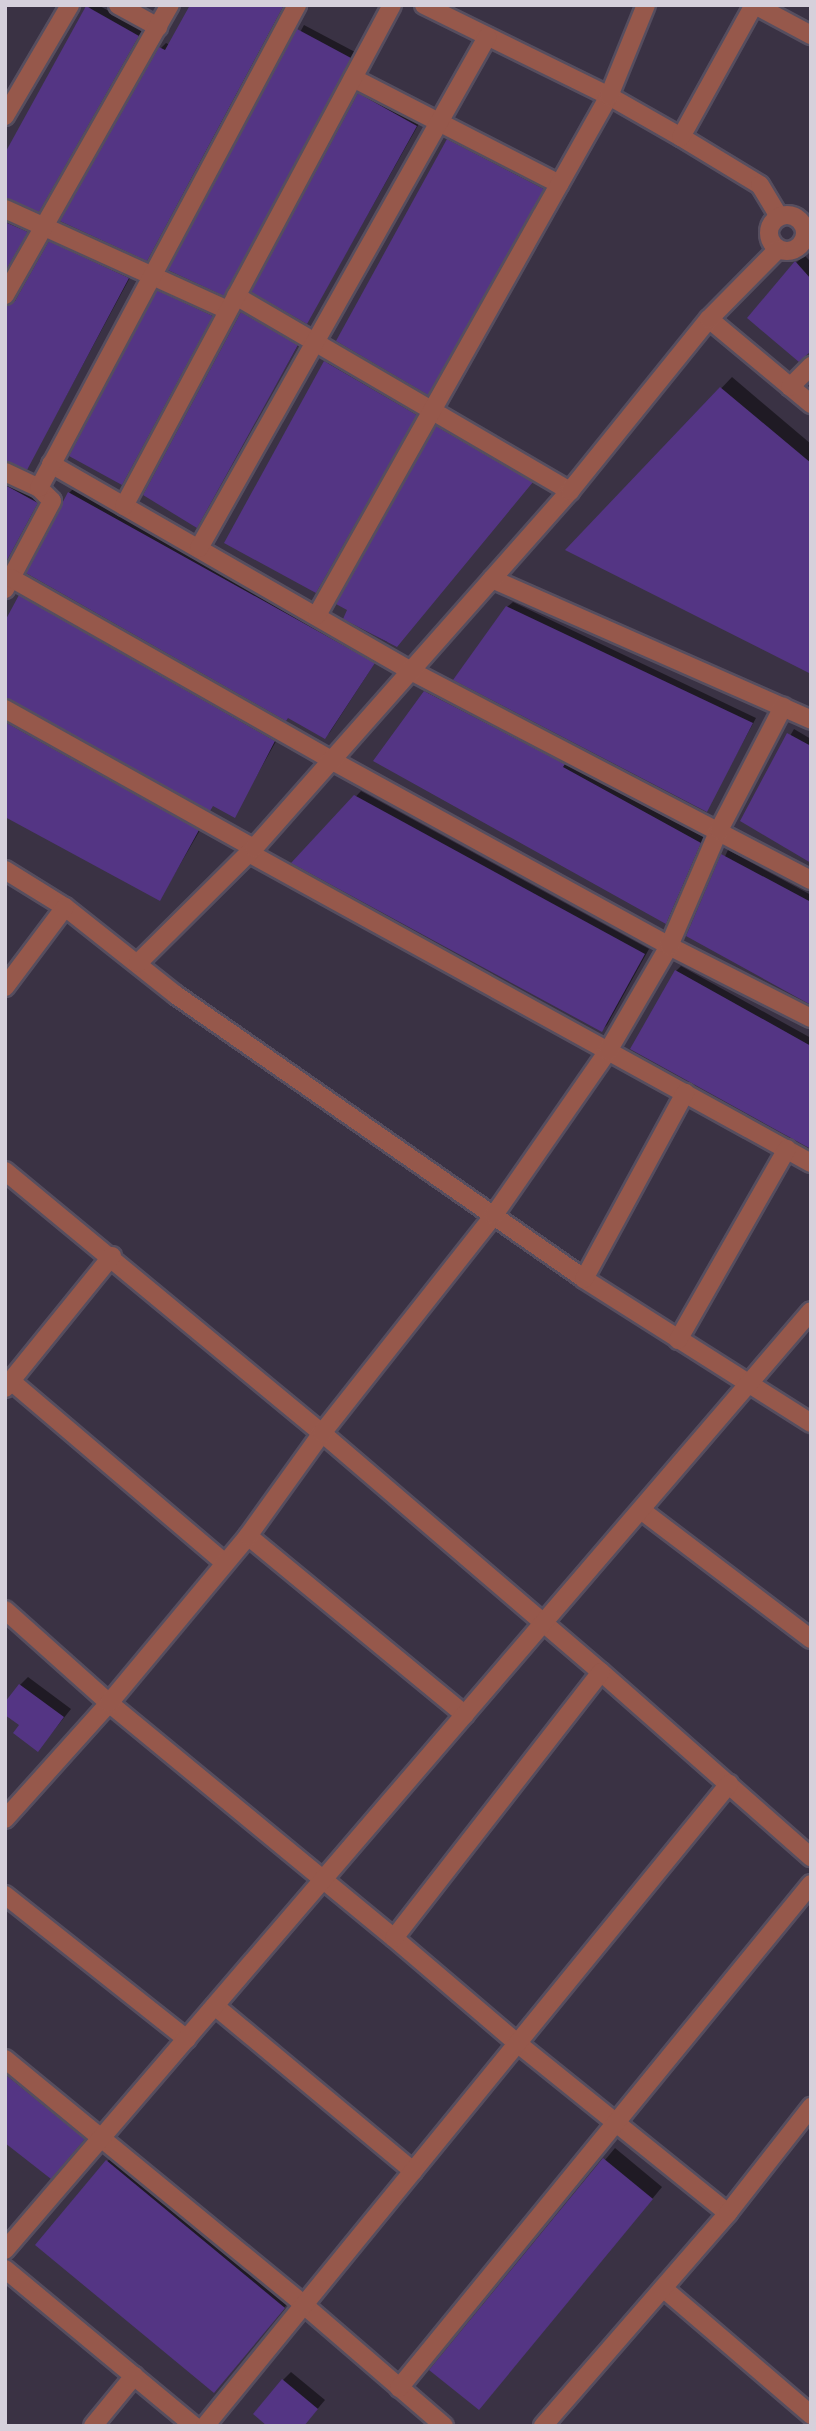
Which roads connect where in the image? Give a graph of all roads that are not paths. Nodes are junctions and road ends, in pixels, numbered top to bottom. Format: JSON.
{"nodes":[{"id":1,"x":70,"y":5,"type":"edge"},
{"id":2,"x":118,"y":5,"type":"edge"},
{"id":3,"x":170,"y":5,"type":"edge"},
{"id":4,"x":297,"y":5,"type":"edge"},
{"id":5,"x":392,"y":5,"type":"edge"},
{"id":6,"x":424,"y":5,"type":"edge"},
{"id":7,"x":646,"y":5,"type":"edge"},
{"id":8,"x":755,"y":5,"type":"edge"},
{"id":9,"x":158,"y":27,"type":"junction"},
{"id":10,"x":811,"y":35,"type":"edge"},
{"id":11,"x":487,"y":37,"type":"junction"},
{"id":12,"x":353,"y":78,"type":"junction"},
{"id":13,"x":608,"y":96,"type":"junction"},
{"id":14,"x":5,"y":116,"type":"edge"},
{"id":15,"x":438,"y":122,"type":"junction"},
{"id":16,"x":681,"y":137,"type":"junction"},
{"id":17,"x":559,"y":184,"type":"junction"},
{"id":18,"x":5,"y":209,"type":"edge"},
{"id":19,"x":779,"y":216,"type":"junction"},
{"id":20,"x":44,"y":226,"type":"junction"},
{"id":21,"x":808,"y":233,"type":"edge"},
{"id":22,"x":778,"y":250,"type":"junction"},
{"id":23,"x":151,"y":275,"type":"junction"},
{"id":24,"x":5,"y":295,"type":"edge"},
{"id":25,"x":232,"y":303,"type":"junction"},
{"id":26,"x":709,"y":319,"type":"junction"},
{"id":27,"x":316,"y":341,"type":"junction"},
{"id":28,"x":811,"y":366,"type":"edge"},
{"id":29,"x":790,"y":387,"type":"junction"},
{"id":30,"x":811,"y":404,"type":"edge"},
{"id":31,"x":433,"y":409,"type":"junction"},
{"id":32,"x":51,"y":464,"type":"junction"},
{"id":33,"x":5,"y":472,"type":"edge"},
{"id":34,"x":39,"y":488,"type":"junction"},
{"id":35,"x":569,"y":491,"type":"junction"},
{"id":36,"x":124,"y":506,"type":"junction"},
{"id":37,"x":200,"y":548,"type":"junction"},
{"id":38,"x":492,"y":579,"type":"junction"},
{"id":39,"x":8,"y":584,"type":"edge"},
{"id":40,"x":317,"y":615,"type":"junction"},
{"id":41,"x":411,"y":671,"type":"junction"},
{"id":42,"x":783,"y":707,"type":"junction"},
{"id":43,"x":5,"y":709,"type":"edge"},
{"id":44,"x":811,"y":720,"type":"edge"},
{"id":45,"x":331,"y":760,"type":"junction"},
{"id":46,"x":719,"y":830,"type":"junction"},
{"id":47,"x":251,"y":851,"type":"junction"},
{"id":48,"x":5,"y":870,"type":"edge"},
{"id":49,"x":811,"y":880,"type":"edge"},
{"id":50,"x":65,"y":907,"type":"junction"},
{"id":51,"x":669,"y":946,"type":"junction"},
{"id":52,"x":138,"y":963,"type":"junction"},
{"id":53,"x":5,"y":987,"type":"edge"},
{"id":54,"x":811,"y":1018,"type":"edge"},
{"id":55,"x":608,"y":1051,"type":"junction"},
{"id":56,"x":685,"y":1093,"type":"junction"},
{"id":57,"x":787,"y":1149,"type":"junction"},
{"id":58,"x":811,"y":1163,"type":"edge"},
{"id":59,"x":5,"y":1171,"type":"edge"},
{"id":60,"x":494,"y":1215,"type":"junction"},
{"id":61,"x":112,"y":1256,"type":"junction"},
{"id":62,"x":584,"y":1279,"type":"junction"},
{"id":63,"x":811,"y":1311,"type":"edge"},
{"id":64,"x":678,"y":1340,"type":"junction"},
{"id":65,"x":8,"y":1384,"type":"edge"},
{"id":66,"x":748,"y":1385,"type":"junction"},
{"id":67,"x":811,"y":1423,"type":"edge"},
{"id":68,"x":322,"y":1433,"type":"junction"},
{"id":69,"x":641,"y":1510,"type":"junction"},
{"id":70,"x":248,"y":1536,"type":"junction"},
{"id":71,"x":225,"y":1563,"type":"junction"},
{"id":72,"x":5,"y":1610,"type":"edge"},
{"id":73,"x":543,"y":1624,"type":"junction"},
{"id":74,"x":811,"y":1639,"type":"edge"},
{"id":75,"x":601,"y":1672,"type":"junction"},
{"id":76,"x":108,"y":1703,"type":"junction"},
{"id":77,"x":465,"y":1715,"type":"junction"},
{"id":78,"x":729,"y":1784,"type":"junction"},
{"id":79,"x":5,"y":1819,"type":"edge"},
{"id":80,"x":811,"y":1857,"type":"edge"},
{"id":81,"x":323,"y":1880,"type":"junction"},
{"id":82,"x":811,"y":1884,"type":"edge"},
{"id":83,"x":5,"y":1895,"type":"edge"},
{"id":84,"x":394,"y":1938,"type":"junction"},
{"id":85,"x":215,"y":2006,"type":"junction"},
{"id":86,"x":187,"y":2039,"type":"junction"},
{"id":87,"x":517,"y":2043,"type":"junction"},
{"id":88,"x":5,"y":2059,"type":"edge"},
{"id":89,"x":811,"y":2107,"type":"edge"},
{"id":90,"x":617,"y":2121,"type":"junction"},
{"id":91,"x":101,"y":2140,"type":"junction"},
{"id":92,"x":413,"y":2171,"type":"junction"},
{"id":93,"x":728,"y":2213,"type":"junction"},
{"id":94,"x":5,"y":2250,"type":"edge"},
{"id":95,"x":5,"y":2269,"type":"edge"},
{"id":96,"x":663,"y":2288,"type":"junction"},
{"id":97,"x":304,"y":2305,"type":"junction"},
{"id":98,"x":134,"y":2376,"type":"junction"},
{"id":99,"x":399,"y":2388,"type":"junction"},
{"id":100,"x":811,"y":2415,"type":"edge"},
{"id":101,"x":93,"y":2426,"type":"edge"},
{"id":102,"x":194,"y":2426,"type":"edge"},
{"id":103,"x":205,"y":2426,"type":"edge"},
{"id":104,"x":444,"y":2426,"type":"edge"},
{"id":105,"x":543,"y":2426,"type":"edge"}],
"edges":[{"from":1,"to":14,"type":"street"},
{"from":2,"to":9,"type":"street"},
{"from":3,"to":9,"type":"street"},
{"from":4,"to":23,"type":"street"},
{"from":5,"to":12,"type":"street"},
{"from":6,"to":11,"type":"street"},
{"from":7,"to":13,"type":"street"},
{"from":8,"to":10,"type":"street"},
{"from":8,"to":16,"type":"street"},
{"from":9,"to":20,"type":"street"},
{"from":11,"to":13,"type":"street"},
{"from":11,"to":15,"type":"street"},
{"from":12,"to":15,"type":"street"},
{"from":12,"to":25,"type":"street"},
{"from":13,"to":16,"type":"street"},
{"from":13,"to":17,"type":"street"},
{"from":15,"to":17,"type":"street"},
{"from":15,"to":27,"type":"street"},
{"from":16,"to":19,"type":"street"},
{"from":17,"to":31,"type":"street"},
{"from":18,"to":20,"type":"street"},
{"from":19,"to":21,"type":"street"},
{"from":19,"to":22,"type":"street"},
{"from":20,"to":23,"type":"street"},
{"from":20,"to":24,"type":"street"},
{"from":21,"to":22,"type":"street"},
{"from":22,"to":26,"type":"street"},
{"from":23,"to":25,"type":"street"},
{"from":23,"to":32,"type":"street"},
{"from":25,"to":27,"type":"street"},
{"from":25,"to":36,"type":"street"},
{"from":26,"to":29,"type":"street"},
{"from":26,"to":35,"type":"street"},
{"from":27,"to":31,"type":"street"},
{"from":27,"to":37,"type":"street"},
{"from":28,"to":29,"type":"street"},
{"from":29,"to":30,"type":"street"},
{"from":31,"to":35,"type":"street"},
{"from":31,"to":40,"type":"street"},
{"from":32,"to":34,"type":"street"},
{"from":32,"to":36,"type":"street"},
{"from":33,"to":34,"type":"street"},
{"from":34,"to":39,"type":"street"},
{"from":35,"to":38,"type":"street"},
{"from":36,"to":37,"type":"street"},
{"from":37,"to":40,"type":"street"},
{"from":38,"to":41,"type":"street"},
{"from":38,"to":42,"type":"street"},
{"from":39,"to":45,"type":"street"},
{"from":40,"to":41,"type":"street"},
{"from":41,"to":45,"type":"street"},
{"from":41,"to":46,"type":"street"},
{"from":42,"to":44,"type":"street"},
{"from":42,"to":46,"type":"street"},
{"from":43,"to":47,"type":"street"},
{"from":45,"to":47,"type":"street"},
{"from":45,"to":51,"type":"street"},
{"from":46,"to":49,"type":"street"},
{"from":46,"to":51,"type":"street"},
{"from":47,"to":52,"type":"street"},
{"from":47,"to":55,"type":"street"},
{"from":48,"to":50,"type":"street"},
{"from":50,"to":52,"type":"street"},
{"from":50,"to":53,"type":"street"},
{"from":51,"to":54,"type":"street"},
{"from":51,"to":55,"type":"street"},
{"from":52,"to":60,"type":"street"},
{"from":55,"to":56,"type":"street"},
{"from":55,"to":60,"type":"street"},
{"from":56,"to":57,"type":"street"},
{"from":56,"to":62,"type":"street"},
{"from":57,"to":58,"type":"street"},
{"from":57,"to":64,"type":"street"},
{"from":59,"to":61,"type":"street"},
{"from":60,"to":62,"type":"street"},
{"from":60,"to":68,"type":"street"},
{"from":61,"to":65,"type":"street"},
{"from":61,"to":68,"type":"street"},
{"from":62,"to":64,"type":"street"},
{"from":63,"to":66,"type":"street"},
{"from":64,"to":66,"type":"street"},
{"from":65,"to":71,"type":"street"},
{"from":66,"to":67,"type":"street"},
{"from":66,"to":69,"type":"street"},
{"from":68,"to":70,"type":"street"},
{"from":68,"to":73,"type":"street"},
{"from":69,"to":73,"type":"street"},
{"from":69,"to":74,"type":"street"},
{"from":70,"to":71,"type":"street"},
{"from":70,"to":77,"type":"street"},
{"from":71,"to":76,"type":"street"},
{"from":72,"to":76,"type":"street"},
{"from":73,"to":75,"type":"street"},
{"from":73,"to":77,"type":"street"},
{"from":75,"to":78,"type":"street"},
{"from":75,"to":84,"type":"street"},
{"from":76,"to":79,"type":"street"},
{"from":76,"to":81,"type":"street"},
{"from":77,"to":81,"type":"street"},
{"from":78,"to":80,"type":"street"},
{"from":78,"to":87,"type":"street"},
{"from":81,"to":84,"type":"street"},
{"from":81,"to":85,"type":"street"},
{"from":82,"to":90,"type":"street"},
{"from":83,"to":86,"type":"street"},
{"from":84,"to":87,"type":"street"},
{"from":85,"to":86,"type":"street"},
{"from":85,"to":92,"type":"street"},
{"from":86,"to":91,"type":"street"},
{"from":87,"to":90,"type":"street"},
{"from":87,"to":92,"type":"street"},
{"from":88,"to":91,"type":"street"},
{"from":89,"to":93,"type":"street"},
{"from":90,"to":93,"type":"street"},
{"from":90,"to":99,"type":"street"},
{"from":91,"to":94,"type":"street"},
{"from":91,"to":97,"type":"street"},
{"from":92,"to":97,"type":"street"},
{"from":93,"to":96,"type":"street"},
{"from":95,"to":98,"type":"street"},
{"from":96,"to":100,"type":"street"},
{"from":96,"to":105,"type":"street"},
{"from":97,"to":99,"type":"street"},
{"from":97,"to":103,"type":"street"},
{"from":98,"to":101,"type":"street"},
{"from":98,"to":102,"type":"street"},
{"from":99,"to":104,"type":"street"}]}
